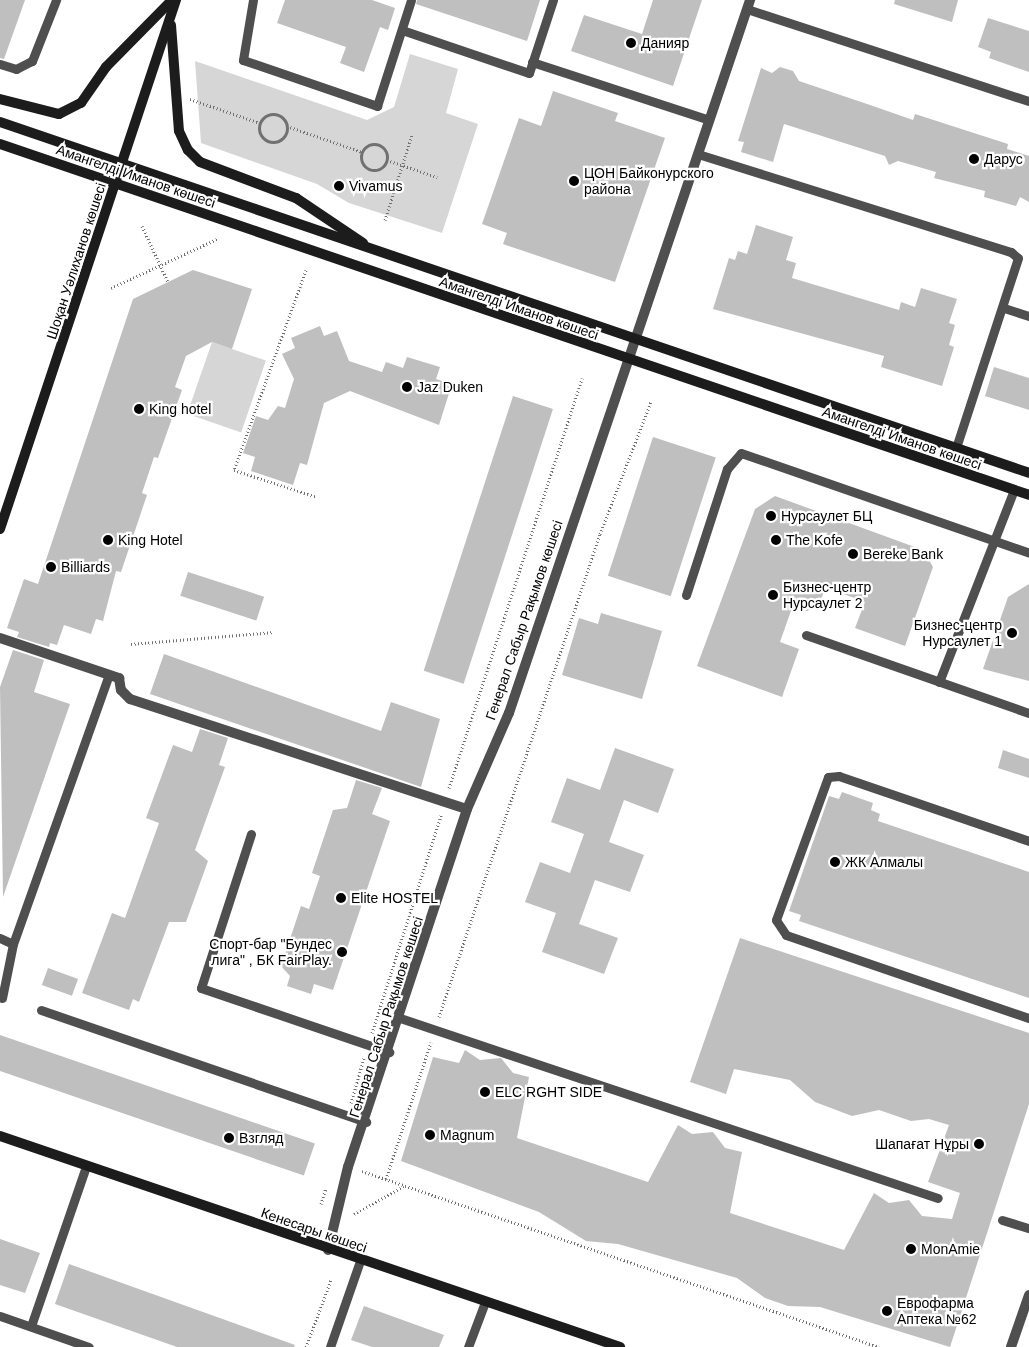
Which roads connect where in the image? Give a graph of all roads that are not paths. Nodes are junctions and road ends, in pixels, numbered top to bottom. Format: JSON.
{"nodes":[{"id":1,"x":56,"y":0,"type":"edge"},
{"id":2,"x":174,"y":0,"type":"edge"},
{"id":3,"x":253,"y":0,"type":"edge"},
{"id":4,"x":411,"y":0,"type":"edge"},
{"id":5,"x":553,"y":0,"type":"edge"},
{"id":6,"x":749,"y":5,"type":"edge"},
{"id":7,"x":170,"y":16,"type":"junction"},
{"id":8,"x":402,"y":30,"type":"junction"},
{"id":9,"x":532,"y":62,"type":"junction"},
{"id":10,"x":0,"y":64,"type":"edge"},
{"id":11,"x":0,"y":99,"type":"edge"},
{"id":12,"x":1029,"y":101,"type":"edge"},
{"id":13,"x":709,"y":120,"type":"junction"},
{"id":14,"x":0,"y":122,"type":"edge"},
{"id":15,"x":0,"y":144,"type":"edge"},
{"id":16,"x":698,"y":154,"type":"junction"},
{"id":17,"x":122,"y":164,"type":"junction"},
{"id":18,"x":116,"y":183,"type":"junction"},
{"id":19,"x":374,"y":251,"type":"junction"},
{"id":20,"x":1004,"y":308,"type":"junction"},
{"id":21,"x":1029,"y":316,"type":"edge"},
{"id":22,"x":634,"y":340,"type":"junction"},
{"id":23,"x":626,"y":360,"type":"junction"},
{"id":24,"x":956,"y":448,"type":"junction"},
{"id":25,"x":1029,"y":473,"type":"edge"},
{"id":26,"x":1014,"y":490,"type":"junction"},
{"id":27,"x":1029,"y":495,"type":"edge"},
{"id":28,"x":0,"y":529,"type":"edge"},
{"id":29,"x":992,"y":540,"type":"junction"},
{"id":30,"x":1029,"y":553,"type":"edge"},
{"id":31,"x":686,"y":595,"type":"dead end"},
{"id":32,"x":806,"y":635,"type":"dead end"},
{"id":33,"x":0,"y":638,"type":"edge"},
{"id":34,"x":109,"y":675,"type":"junction"},
{"id":35,"x":939,"y":682,"type":"junction"},
{"id":36,"x":1029,"y":713,"type":"edge"},
{"id":37,"x":467,"y":809,"type":"junction"},
{"id":38,"x":251,"y":834,"type":"dead end"},
{"id":39,"x":1029,"y":841,"type":"edge"},
{"id":40,"x":0,"y":938,"type":"edge"},
{"id":41,"x":13,"y":944,"type":"junction"},
{"id":42,"x":2,"y":998,"type":"dead end"},
{"id":43,"x":41,"y":1010,"type":"dead end"},
{"id":44,"x":400,"y":1018,"type":"junction"},
{"id":45,"x":1029,"y":1018,"type":"edge"},
{"id":46,"x":389,"y":1052,"type":"junction"},
{"id":47,"x":366,"y":1122,"type":"junction"},
{"id":48,"x":2,"y":1137,"type":"edge"},
{"id":49,"x":86,"y":1166,"type":"junction"},
{"id":50,"x":938,"y":1198,"type":"dead end"},
{"id":51,"x":1002,"y":1220,"type":"dead end"},
{"id":52,"x":1029,"y":1228,"type":"edge"},
{"id":53,"x":328,"y":1250,"type":"junction"},
{"id":54,"x":360,"y":1261,"type":"junction"},
{"id":55,"x":1029,"y":1295,"type":"edge"},
{"id":56,"x":485,"y":1302,"type":"junction"},
{"id":57,"x":0,"y":1316,"type":"edge"},
{"id":58,"x":31,"y":1326,"type":"junction"},
{"id":59,"x":89,"y":1347,"type":"edge"},
{"id":60,"x":330,"y":1347,"type":"edge"},
{"id":61,"x":468,"y":1347,"type":"edge"},
{"id":62,"x":620,"y":1347,"type":"edge"},
{"id":63,"x":1011,"y":1347,"type":"edge"}],
"edges":[{"from":1,"to":10,"type":"lane"},
{"from":2,"to":7,"type":"main road","name":"Шоқан Уәлиханов көшесі"},
{"from":2,"to":11,"type":"main road"},
{"from":3,"to":8,"type":"lane"},
{"from":4,"to":8,"type":"lane"},
{"from":5,"to":9,"type":"lane"},
{"from":6,"to":12,"type":"lane"},
{"from":6,"to":13,"type":"street","name":"Генерал Сабыр Рақымов көшесі"},
{"from":7,"to":17,"type":"main road","name":"Шоқан Уәлиханов көшесі"},
{"from":7,"to":19,"type":"main road"},
{"from":8,"to":9,"type":"lane"},
{"from":9,"to":13,"type":"lane"},
{"from":13,"to":16,"type":"street","name":"Генерал Сабыр Рақымов көшесі"},
{"from":14,"to":17,"type":"main road","name":"Амангелді Иманов көшесі"},
{"from":15,"to":18,"type":"main road","name":"Амангелді Иманов көшесі"},
{"from":16,"to":20,"type":"lane"},
{"from":16,"to":22,"type":"street","name":"Генерал Сабыр Рақымов көшесі"},
{"from":17,"to":18,"type":"main road","name":"Шоқан Уәлиханов көшесі"},
{"from":17,"to":19,"type":"main road","name":"Амангелді Иманов көшесі"},
{"from":18,"to":23,"type":"main road","name":"Амангелді Иманов көшесі"},
{"from":18,"to":28,"type":"main road","name":"Шоқан Уәлиханов көшесі"},
{"from":19,"to":22,"type":"main road","name":"Амангелді Иманов көшесі"},
{"from":20,"to":21,"type":"lane"},
{"from":20,"to":24,"type":"lane"},
{"from":22,"to":23,"type":"street","name":"Генерал Сабыр Рақымов көшесі"},
{"from":22,"to":24,"type":"main road","name":"Амангелді Иманов көшесі"},
{"from":23,"to":26,"type":"main road","name":"Амангелді Иманов көшесі"},
{"from":23,"to":37,"type":"street","name":"Генерал Сабыр Рақымов көшесі"},
{"from":24,"to":25,"type":"main road","name":"Амангелді Иманов көшесі"},
{"from":26,"to":27,"type":"main road","name":"Амангелді Иманов көшесі"},
{"from":26,"to":29,"type":"lane"},
{"from":29,"to":30,"type":"lane"},
{"from":29,"to":31,"type":"lane"},
{"from":29,"to":35,"type":"lane"},
{"from":32,"to":35,"type":"lane"},
{"from":33,"to":34,"type":"street"},
{"from":34,"to":37,"type":"street"},
{"from":34,"to":41,"type":"lane"},
{"from":35,"to":36,"type":"lane"},
{"from":37,"to":44,"type":"street","name":"Генерал Сабыр Рақымов көшесі"},
{"from":38,"to":46,"type":"lane"},
{"from":39,"to":45,"type":"lane"},
{"from":40,"to":41,"type":"lane"},
{"from":41,"to":42,"type":"lane"},
{"from":43,"to":47,"type":"lane"},
{"from":44,"to":46,"type":"street","name":"Генерал Сабыр Рақымов көшесі"},
{"from":44,"to":50,"type":"lane"},
{"from":46,"to":47,"type":"street","name":"Генерал Сабыр Рақымов көшесі"},
{"from":47,"to":53,"type":"street","name":"Генерал Сабыр Рақымов көшесі"},
{"from":48,"to":49,"type":"main road","name":"Кенесары көшесі"},
{"from":49,"to":53,"type":"main road","name":"Кенесары көшесі"},
{"from":49,"to":58,"type":"lane"},
{"from":51,"to":52,"type":"lane"},
{"from":53,"to":54,"type":"main road","name":"Кенесары көшесі"},
{"from":54,"to":56,"type":"main road","name":"Кенесары көшесі"},
{"from":54,"to":60,"type":"lane"},
{"from":55,"to":63,"type":"street"},
{"from":56,"to":61,"type":"lane"},
{"from":56,"to":62,"type":"main road","name":"Кенесары көшесі"},
{"from":57,"to":58,"type":"lane"},
{"from":58,"to":59,"type":"lane"}]}
